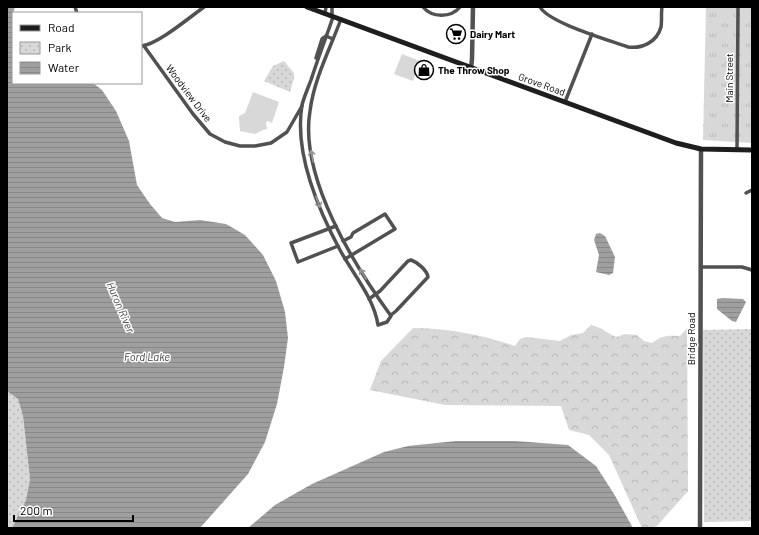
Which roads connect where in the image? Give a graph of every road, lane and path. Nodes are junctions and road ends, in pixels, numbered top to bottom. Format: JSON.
{"nodes":[{"id":1,"x":204,"y":7,"type":"edge"},
{"id":2,"x":307,"y":7,"type":"edge"},
{"id":3,"x":326,"y":7,"type":"edge"},
{"id":4,"x":332,"y":7,"type":"edge"},
{"id":5,"x":423,"y":7,"type":"edge"},
{"id":6,"x":460,"y":7,"type":"edge"},
{"id":7,"x":473,"y":7,"type":"edge"},
{"id":8,"x":540,"y":7,"type":"edge"},
{"id":9,"x":662,"y":7,"type":"edge"},
{"id":10,"x":738,"y":7,"type":"edge"},
{"id":11,"x":325,"y":13,"type":"junction"},
{"id":12,"x":333,"y":16,"type":"junction"},
{"id":13,"x":341,"y":19,"type":"junction"},
{"id":14,"x":592,"y":34,"type":"junction"},
{"id":15,"x":326,"y":36,"type":"junction"},
{"id":16,"x":333,"y":39,"type":"junction"},
{"id":17,"x":143,"y":46,"type":"edge"},
{"id":18,"x":317,"y":61,"type":"junction"},
{"id":19,"x":324,"y":64,"type":"junction"},
{"id":20,"x":471,"y":68,"type":"junction"},
{"id":21,"x":315,"y":69,"type":"junction"},
{"id":22,"x":307,"y":91,"type":"junction"},
{"id":23,"x":314,"y":93,"type":"junction"},
{"id":24,"x":565,"y":102,"type":"junction"},
{"id":25,"x":302,"y":105,"type":"junction"},
{"id":26,"x":308,"y":128,"type":"junction"},
{"id":27,"x":301,"y":130,"type":"junction"},
{"id":28,"x":701,"y":149,"type":"junction"},
{"id":29,"x":737,"y":150,"type":"junction"},
{"id":30,"x":752,"y":150,"type":"edge"},
{"id":31,"x":315,"y":170,"type":"junction"},
{"id":32,"x":308,"y":171,"type":"junction"},
{"id":33,"x":752,"y":190,"type":"edge"},
{"id":34,"x":746,"y":193,"type":"dead end"},
{"id":35,"x":336,"y":226,"type":"junction"},
{"id":36,"x":328,"y":228,"type":"junction"},
{"id":37,"x":343,"y":241,"type":"junction"},
{"id":38,"x":338,"y":246,"type":"junction"},
{"id":39,"x":352,"y":256,"type":"junction"},
{"id":40,"x":345,"y":259,"type":"junction"},
{"id":41,"x":701,"y":267,"type":"junction"},
{"id":42,"x":752,"y":270,"type":"edge"},
{"id":43,"x":376,"y":294,"type":"junction"},
{"id":44,"x":369,"y":299,"type":"junction"},
{"id":45,"x":391,"y":315,"type":"junction"},
{"id":46,"x":700,"y":528,"type":"edge"}],
"edges":[{"from":1,"to":17,"type":"street"},
{"from":2,"to":11,"type":"main road","name":"Grove Road"},
{"from":3,"to":11,"type":"street"},
{"from":4,"to":12,"type":"street"},
{"from":5,"to":6,"type":"street"},
{"from":7,"to":20,"type":"street"},
{"from":8,"to":14,"type":"street"},
{"from":9,"to":14,"type":"street"},
{"from":10,"to":29,"type":"street","name":"Main Street"},
{"from":11,"to":12,"type":"main road","name":"Grove Road"},
{"from":12,"to":13,"type":"main road","name":"Grove Road"},
{"from":12,"to":15,"type":"street"},
{"from":13,"to":16,"type":"street"},
{"from":13,"to":20,"type":"main road","name":"Grove Road"},
{"from":14,"to":24,"type":"street"},
{"from":15,"to":16,"type":"street"},
{"from":15,"to":18,"type":"street"},
{"from":15,"to":21,"type":"street"},
{"from":16,"to":19,"type":"street"},
{"from":17,"to":25,"type":"street","name":"Woodview Drive"},
{"from":18,"to":19,"type":"street"},
{"from":18,"to":21,"type":"street"},
{"from":19,"to":23,"type":"street"},
{"from":20,"to":24,"type":"main road","name":"Grove Road"},
{"from":21,"to":22,"type":"street"},
{"from":22,"to":23,"type":"street"},
{"from":22,"to":25,"type":"street"},
{"from":23,"to":26,"type":"street"},
{"from":24,"to":28,"type":"main road","name":"Grove Road"},
{"from":25,"to":27,"type":"street"},
{"from":26,"to":27,"type":"street"},
{"from":31,"to":26,"type":"street","one_way":true},
{"from":27,"to":32,"type":"street"},
{"from":28,"to":29,"type":"main road","name":"Grove Road"},
{"from":28,"to":41,"type":"street","name":"Bridge Road"},
{"from":29,"to":30,"type":"main road","name":"Grove Road"},
{"from":31,"to":32,"type":"street"},
{"from":31,"to":35,"type":"street"},
{"from":32,"to":36,"type":"street","one_way":true},
{"from":33,"to":34,"type":"street"},
{"from":35,"to":36,"type":"street"},
{"from":35,"to":37,"type":"street"},
{"from":36,"to":38,"type":"street"},
{"from":36,"to":38,"type":"street"},
{"from":37,"to":39,"type":"street"},
{"from":37,"to":39,"type":"street"},
{"from":38,"to":40,"type":"street"},
{"from":39,"to":40,"type":"street"},
{"from":43,"to":39,"type":"street","one_way":true},
{"from":40,"to":44,"type":"street"},
{"from":41,"to":42,"type":"street"},
{"from":41,"to":46,"type":"street","name":"Bridge Road"},
{"from":43,"to":44,"type":"street"},
{"from":43,"to":45,"type":"street"},
{"from":43,"to":45,"type":"street"},
{"from":44,"to":45,"type":"street"}]}
